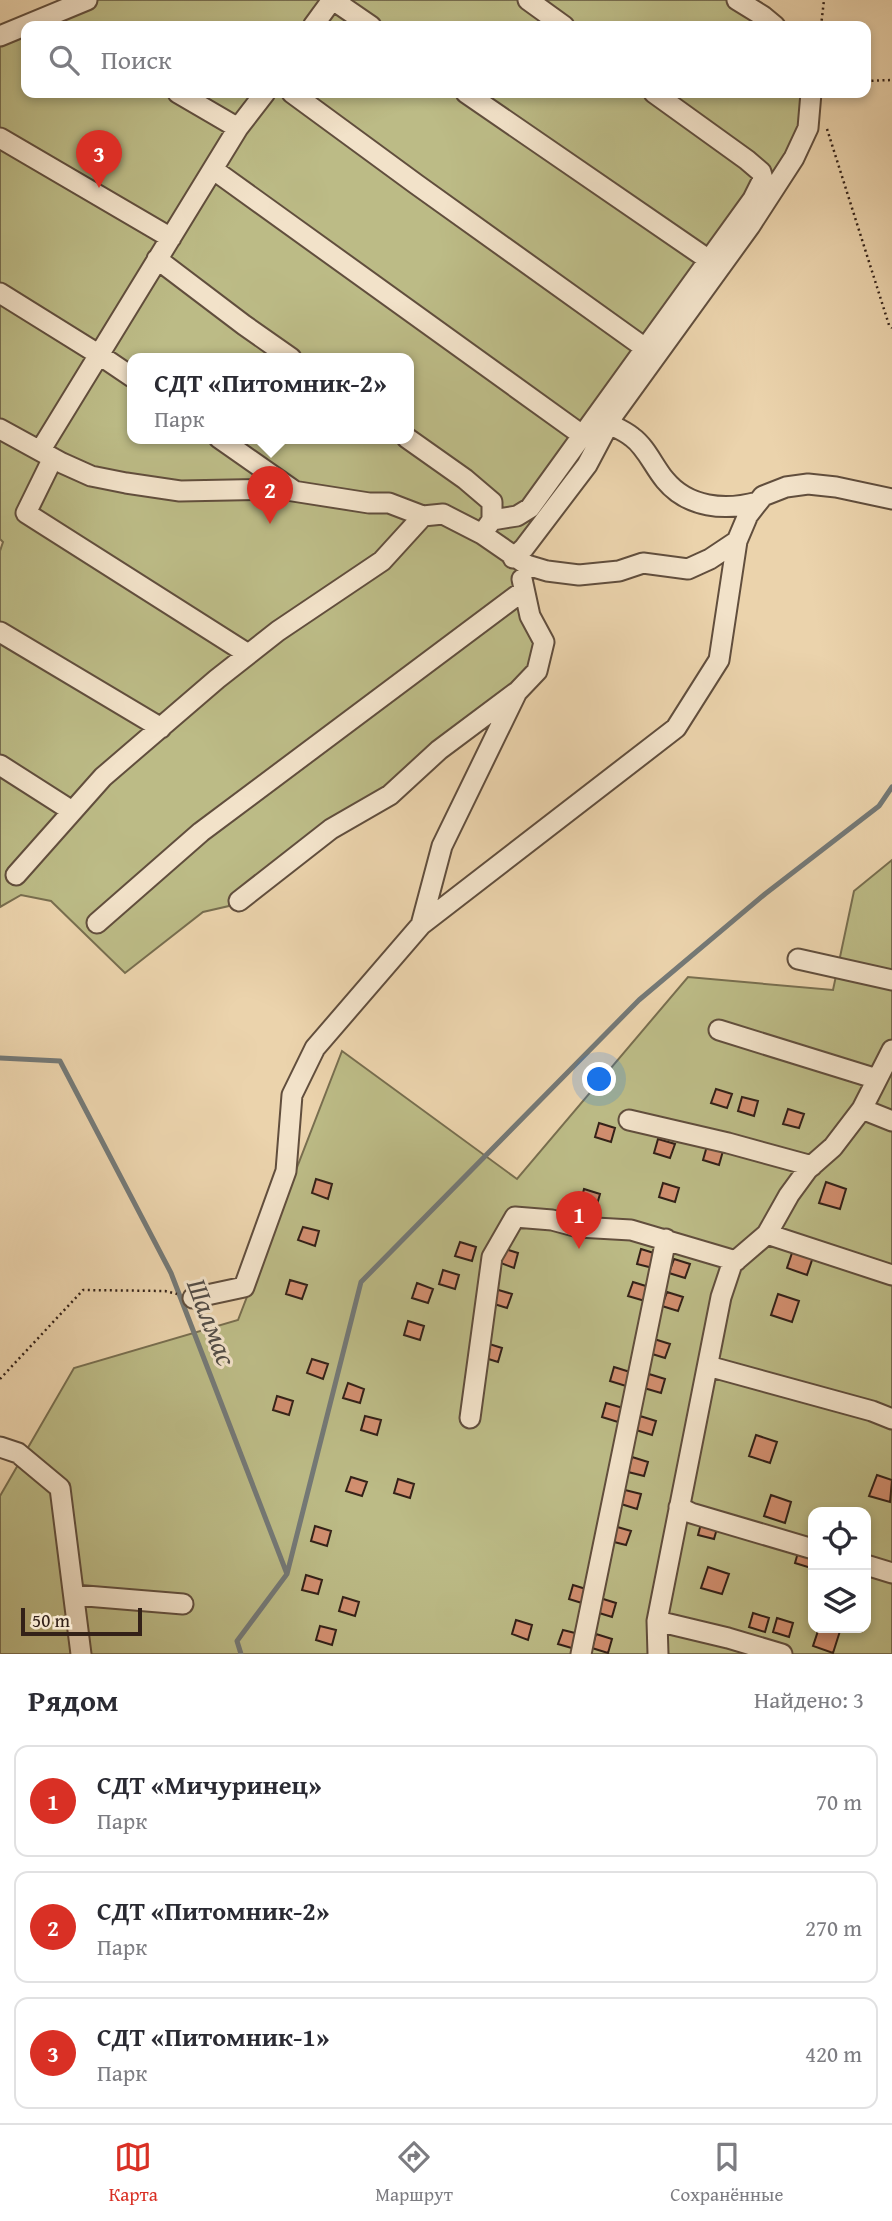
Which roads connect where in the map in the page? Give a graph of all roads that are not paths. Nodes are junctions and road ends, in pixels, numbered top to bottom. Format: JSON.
{"nodes":[{"id":1,"x":87,"y":0,"type":"edge"},
{"id":2,"x":333,"y":0,"type":"edge"},
{"id":3,"x":528,"y":0,"type":"edge"},
{"id":4,"x":737,"y":0,"type":"edge"},
{"id":5,"x":55,"y":21,"type":"edge"},
{"id":6,"x":317,"y":21,"type":"edge"},
{"id":7,"x":364,"y":21,"type":"edge"},
{"id":8,"x":557,"y":21,"type":"edge"},
{"id":9,"x":769,"y":21,"type":"edge"},
{"id":10,"x":21,"y":30,"type":"edge"},
{"id":11,"x":0,"y":36,"type":"edge"},
{"id":12,"x":187,"y":98,"type":"edge"},
{"id":13,"x":261,"y":98,"type":"edge"},
{"id":14,"x":299,"y":98,"type":"edge"},
{"id":15,"x":473,"y":98,"type":"edge"},
{"id":16,"x":661,"y":98,"type":"edge"},
{"id":17,"x":811,"y":98,"type":"edge"},
{"id":18,"x":238,"y":128,"type":"junction"},
{"id":19,"x":0,"y":138,"type":"edge"},
{"id":20,"x":214,"y":170,"type":"junction"},
{"id":21,"x":171,"y":237,"type":"junction"},
{"id":22,"x":157,"y":259,"type":"junction"},
{"id":23,"x":709,"y":260,"type":"junction"},
{"id":24,"x":0,"y":293,"type":"edge"},
{"id":25,"x":645,"y":348,"type":"junction"},
{"id":26,"x":284,"y":353,"type":"edge"},
{"id":27,"x":98,"y":354,"type":"junction"},
{"id":28,"x":127,"y":374,"type":"edge"},
{"id":29,"x":609,"y":424,"type":"junction"},
{"id":30,"x":0,"y":429,"type":"edge"},
{"id":31,"x":582,"y":435,"type":"junction"},
{"id":32,"x":414,"y":443,"type":"edge"},
{"id":33,"x":228,"y":444,"type":"edge"},
{"id":34,"x":46,"y":454,"type":"junction"},
{"id":35,"x":298,"y":493,"type":"junction"},
{"id":36,"x":892,"y":499,"type":"edge"},
{"id":37,"x":758,"y":502,"type":"junction"},
{"id":38,"x":423,"y":516,"type":"junction"},
{"id":39,"x":487,"y":527,"type":"junction"},
{"id":40,"x":737,"y":541,"type":"junction"},
{"id":41,"x":520,"y":561,"type":"junction"},
{"id":42,"x":523,"y":591,"type":"junction"},
{"id":43,"x":0,"y":632,"type":"edge"},
{"id":44,"x":248,"y":654,"type":"junction"},
{"id":45,"x":518,"y":691,"type":"junction"},
{"id":46,"x":161,"y":728,"type":"junction"},
{"id":47,"x":0,"y":765,"type":"edge"},
{"id":48,"x":72,"y":811,"type":"junction"},
{"id":49,"x":16,"y":875,"type":"dead end"},
{"id":50,"x":239,"y":901,"type":"dead end"},
{"id":51,"x":97,"y":923,"type":"dead end"},
{"id":52,"x":421,"y":925,"type":"junction"},
{"id":53,"x":798,"y":959,"type":"dead end"},
{"id":54,"x":892,"y":980,"type":"edge"},
{"id":55,"x":719,"y":1030,"type":"dead end"},
{"id":56,"x":892,"y":1050,"type":"edge"},
{"id":57,"x":877,"y":1079,"type":"junction"},
{"id":58,"x":862,"y":1109,"type":"junction"},
{"id":59,"x":629,"y":1120,"type":"dead end"},
{"id":60,"x":892,"y":1121,"type":"edge"},
{"id":61,"x":812,"y":1166,"type":"junction"},
{"id":62,"x":767,"y":1234,"type":"junction"},
{"id":63,"x":666,"y":1239,"type":"junction"},
{"id":64,"x":736,"y":1261,"type":"junction"},
{"id":65,"x":892,"y":1275,"type":"edge"},
{"id":66,"x":193,"y":1298,"type":"dead end"},
{"id":67,"x":709,"y":1366,"type":"junction"},
{"id":68,"x":471,"y":1418,"type":"dead end"},
{"id":69,"x":892,"y":1419,"type":"edge"},
{"id":70,"x":0,"y":1447,"type":"edge"},
{"id":71,"x":679,"y":1507,"type":"junction"},
{"id":72,"x":808,"y":1548,"type":"edge"},
{"id":73,"x":871,"y":1567,"type":"edge"},
{"id":74,"x":892,"y":1573,"type":"edge"},
{"id":75,"x":74,"y":1595,"type":"junction"},
{"id":76,"x":183,"y":1604,"type":"dead end"},
{"id":77,"x":657,"y":1621,"type":"junction"},
{"id":78,"x":81,"y":1654,"type":"edge"},
{"id":79,"x":581,"y":1654,"type":"edge"},
{"id":80,"x":658,"y":1654,"type":"edge"},
{"id":81,"x":782,"y":1654,"type":"edge"}],
"edges":[{"from":1,"to":5,"type":"street"},
{"from":2,"to":6,"type":"street"},
{"from":2,"to":7,"type":"street"},
{"from":3,"to":8,"type":"street"},
{"from":4,"to":9,"type":"street"},
{"from":10,"to":11,"type":"street"},
{"from":12,"to":18,"type":"street"},
{"from":13,"to":18,"type":"street"},
{"from":14,"to":25,"type":"street"},
{"from":15,"to":23,"type":"street"},
{"from":16,"to":23,"type":"street"},
{"from":17,"to":29,"type":"street"},
{"from":18,"to":20,"type":"street"},
{"from":19,"to":21,"type":"street"},
{"from":20,"to":21,"type":"street"},
{"from":20,"to":31,"type":"street"},
{"from":21,"to":22,"type":"street"},
{"from":22,"to":26,"type":"street"},
{"from":22,"to":27,"type":"street"},
{"from":23,"to":25,"type":"street"},
{"from":24,"to":27,"type":"street"},
{"from":25,"to":31,"type":"street"},
{"from":27,"to":28,"type":"street"},
{"from":27,"to":34,"type":"street"},
{"from":29,"to":37,"type":"street"},
{"from":29,"to":41,"type":"street"},
{"from":30,"to":34,"type":"street"},
{"from":31,"to":39,"type":"street"},
{"from":32,"to":39,"type":"street"},
{"from":33,"to":35,"type":"street"},
{"from":34,"to":35,"type":"street"},
{"from":34,"to":44,"type":"street"},
{"from":35,"to":38,"type":"street"},
{"from":36,"to":37,"type":"street"},
{"from":37,"to":40,"type":"street"},
{"from":38,"to":39,"type":"street"},
{"from":38,"to":44,"type":"street"},
{"from":39,"to":41,"type":"street"},
{"from":40,"to":41,"type":"street"},
{"from":40,"to":52,"type":"street"},
{"from":41,"to":42,"type":"street"},
{"from":42,"to":45,"type":"street"},
{"from":42,"to":51,"type":"street"},
{"from":43,"to":46,"type":"street"},
{"from":44,"to":46,"type":"street"},
{"from":45,"to":50,"type":"street"},
{"from":45,"to":52,"type":"street"},
{"from":46,"to":48,"type":"street"},
{"from":47,"to":48,"type":"street"},
{"from":48,"to":49,"type":"street"},
{"from":52,"to":66,"type":"street"},
{"from":53,"to":54,"type":"street"},
{"from":55,"to":57,"type":"street"},
{"from":56,"to":57,"type":"street"},
{"from":57,"to":58,"type":"street"},
{"from":58,"to":60,"type":"street"},
{"from":58,"to":61,"type":"street"},
{"from":59,"to":61,"type":"street"},
{"from":61,"to":62,"type":"street"},
{"from":62,"to":64,"type":"street"},
{"from":62,"to":65,"type":"street"},
{"from":63,"to":64,"type":"street"},
{"from":63,"to":68,"type":"street"},
{"from":63,"to":79,"type":"street"},
{"from":64,"to":67,"type":"street"},
{"from":67,"to":69,"type":"street"},
{"from":67,"to":71,"type":"street"},
{"from":70,"to":75,"type":"street"},
{"from":71,"to":72,"type":"street"},
{"from":71,"to":77,"type":"street"},
{"from":73,"to":74,"type":"street"},
{"from":75,"to":76,"type":"street"},
{"from":75,"to":78,"type":"street"},
{"from":77,"to":80,"type":"street"},
{"from":77,"to":81,"type":"street"}]}
